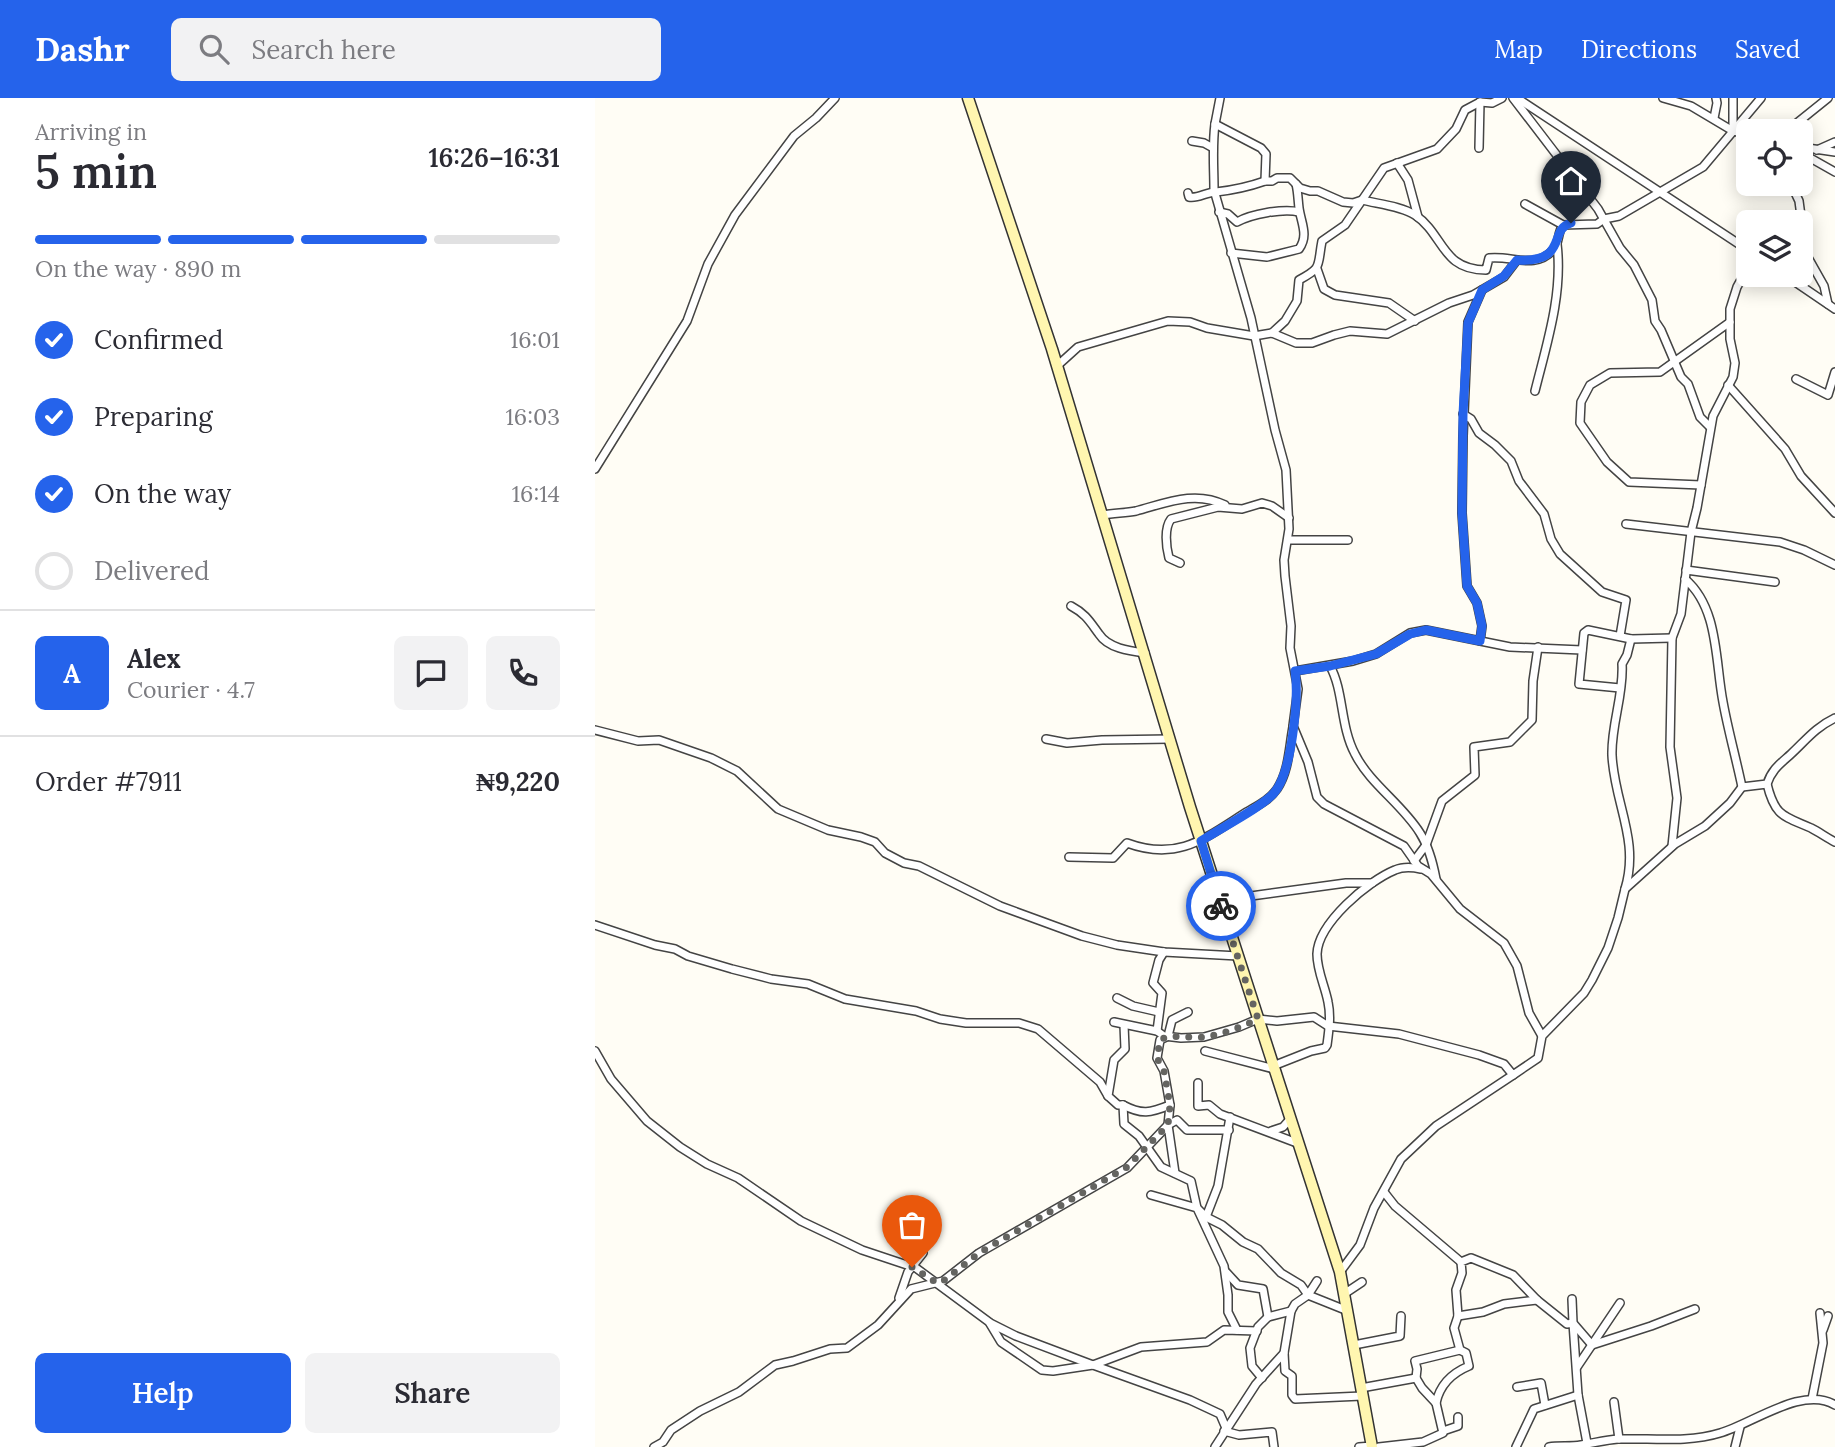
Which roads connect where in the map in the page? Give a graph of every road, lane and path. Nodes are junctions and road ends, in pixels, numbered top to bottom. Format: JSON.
{"nodes":[{"id":1,"x":835,"y":98,"type":"edge"},
{"id":2,"x":968,"y":98,"type":"edge"},
{"id":3,"x":1220,"y":98,"type":"edge"},
{"id":4,"x":1502,"y":98,"type":"edge"},
{"id":5,"x":1515,"y":98,"type":"edge"},
{"id":6,"x":1664,"y":98,"type":"edge"},
{"id":7,"x":1716,"y":98,"type":"edge"},
{"id":8,"x":1733,"y":98,"type":"edge"},
{"id":9,"x":1761,"y":98,"type":"edge"},
{"id":10,"x":1828,"y":98,"type":"edge"},
{"id":11,"x":1480,"y":102,"type":"junction"},
{"id":12,"x":1714,"y":118,"type":"junction"},
{"id":13,"x":1802,"y":119,"type":"edge"},
{"id":14,"x":1215,"y":124,"type":"junction"},
{"id":15,"x":1733,"y":131,"type":"junction"},
{"id":16,"x":1736,"y":132,"type":"edge"},
{"id":17,"x":1192,"y":141,"type":"dead end"},
{"id":18,"x":1835,"y":142,"type":"edge"},
{"id":19,"x":1213,"y":148,"type":"junction"},
{"id":20,"x":1479,"y":148,"type":"dead end"},
{"id":21,"x":1813,"y":149,"type":"edge"},
{"id":22,"x":1817,"y":150,"type":"junction"},
{"id":23,"x":1835,"y":152,"type":"edge"},
{"id":24,"x":1813,"y":160,"type":"edge"},
{"id":25,"x":1397,"y":163,"type":"junction"},
{"id":26,"x":1835,"y":172,"type":"edge"},
{"id":27,"x":1265,"y":181,"type":"junction"},
{"id":28,"x":1296,"y":184,"type":"junction"},
{"id":29,"x":1215,"y":191,"type":"junction"},
{"id":30,"x":1188,"y":193,"type":"dead end"},
{"id":31,"x":1661,"y":193,"type":"junction"},
{"id":32,"x":1797,"y":196,"type":"edge"},
{"id":33,"x":1361,"y":201,"type":"junction"},
{"id":34,"x":1525,"y":204,"type":"dead end"},
{"id":35,"x":1219,"y":212,"type":"junction"},
{"id":36,"x":1299,"y":212,"type":"junction"},
{"id":37,"x":1419,"y":218,"type":"junction"},
{"id":38,"x":1604,"y":219,"type":"junction"},
{"id":39,"x":1563,"y":225,"type":"junction"},
{"id":40,"x":1736,"y":242,"type":"edge"},
{"id":41,"x":1557,"y":243,"type":"junction"},
{"id":42,"x":1231,"y":253,"type":"junction"},
{"id":43,"x":1517,"y":260,"type":"junction"},
{"id":44,"x":1317,"y":269,"type":"junction"},
{"id":45,"x":1737,"y":287,"type":"edge"},
{"id":46,"x":1803,"y":287,"type":"edge"},
{"id":47,"x":1482,"y":290,"type":"junction"},
{"id":48,"x":1832,"y":307,"type":"edge"},
{"id":49,"x":1415,"y":321,"type":"junction"},
{"id":50,"x":1730,"y":322,"type":"junction"},
{"id":51,"x":1272,"y":333,"type":"junction"},
{"id":52,"x":1254,"y":336,"type":"junction"},
{"id":53,"x":1674,"y":362,"type":"junction"},
{"id":54,"x":1057,"y":366,"type":"junction"},
{"id":55,"x":1835,"y":372,"type":"edge"},
{"id":56,"x":1796,"y":379,"type":"dead end"},
{"id":57,"x":1728,"y":385,"type":"junction"},
{"id":58,"x":1535,"y":391,"type":"dead end"},
{"id":59,"x":1463,"y":414,"type":"junction"},
{"id":60,"x":1710,"y":427,"type":"junction"},
{"id":61,"x":595,"y":469,"type":"edge"},
{"id":62,"x":1701,"y":485,"type":"junction"},
{"id":63,"x":1229,"y":507,"type":"junction"},
{"id":64,"x":1835,"y":513,"type":"edge"},
{"id":65,"x":1103,"y":515,"type":"junction"},
{"id":66,"x":1289,"y":518,"type":"junction"},
{"id":67,"x":1626,"y":524,"type":"dead end"},
{"id":68,"x":1691,"y":532,"type":"junction"},
{"id":69,"x":1289,"y":540,"type":"junction"},
{"id":70,"x":1348,"y":540,"type":"dead end"},
{"id":71,"x":1180,"y":563,"type":"dead end"},
{"id":72,"x":1835,"y":565,"type":"edge"},
{"id":73,"x":1686,"y":575,"type":"junction"},
{"id":74,"x":1775,"y":582,"type":"dead end"},
{"id":75,"x":1071,"y":606,"type":"dead end"},
{"id":76,"x":1620,"y":636,"type":"junction"},
{"id":77,"x":1672,"y":638,"type":"junction"},
{"id":78,"x":1631,"y":639,"type":"junction"},
{"id":79,"x":1480,"y":641,"type":"junction"},
{"id":80,"x":1538,"y":648,"type":"junction"},
{"id":81,"x":1582,"y":650,"type":"junction"},
{"id":82,"x":1145,"y":653,"type":"junction"},
{"id":83,"x":1330,"y":666,"type":"junction"},
{"id":84,"x":1295,"y":671,"type":"junction"},
{"id":85,"x":1620,"y":688,"type":"junction"},
{"id":86,"x":1835,"y":718,"type":"edge"},
{"id":87,"x":1293,"y":726,"type":"junction"},
{"id":88,"x":595,"y":730,"type":"edge"},
{"id":89,"x":1046,"y":739,"type":"dead end"},
{"id":90,"x":1170,"y":739,"type":"junction"},
{"id":91,"x":1767,"y":784,"type":"junction"},
{"id":92,"x":1742,"y":787,"type":"junction"},
{"id":93,"x":1201,"y":841,"type":"junction"},
{"id":94,"x":1835,"y":842,"type":"edge"},
{"id":95,"x":1426,"y":845,"type":"junction"},
{"id":96,"x":1672,"y":847,"type":"junction"},
{"id":97,"x":1069,"y":857,"type":"dead end"},
{"id":98,"x":1415,"y":861,"type":"junction"},
{"id":99,"x":1424,"y":870,"type":"junction"},
{"id":100,"x":1436,"y":879,"type":"junction"},
{"id":101,"x":1372,"y":883,"type":"junction"},
{"id":102,"x":1625,"y":890,"type":"junction"},
{"id":103,"x":1222,"y":907,"type":"junction"},
{"id":104,"x":595,"y":925,"type":"edge"},
{"id":105,"x":1164,"y":952,"type":"junction"},
{"id":106,"x":1238,"y":956,"type":"junction"},
{"id":107,"x":1117,"y":999,"type":"dead end"},
{"id":108,"x":1159,"y":1012,"type":"junction"},
{"id":109,"x":1188,"y":1012,"type":"dead end"},
{"id":110,"x":1258,"y":1019,"type":"junction"},
{"id":111,"x":1114,"y":1022,"type":"dead end"},
{"id":112,"x":1124,"y":1025,"type":"junction"},
{"id":113,"x":1329,"y":1026,"type":"junction"},
{"id":114,"x":1157,"y":1031,"type":"junction"},
{"id":115,"x":1168,"y":1036,"type":"junction"},
{"id":116,"x":1542,"y":1036,"type":"junction"},
{"id":117,"x":595,"y":1051,"type":"edge"},
{"id":118,"x":1205,"y":1051,"type":"dead end"},
{"id":119,"x":1274,"y":1067,"type":"junction"},
{"id":120,"x":1513,"y":1075,"type":"junction"},
{"id":121,"x":1198,"y":1083,"type":"dead end"},
{"id":122,"x":1108,"y":1096,"type":"junction"},
{"id":123,"x":1123,"y":1105,"type":"junction"},
{"id":124,"x":1170,"y":1105,"type":"junction"},
{"id":125,"x":1230,"y":1117,"type":"junction"},
{"id":126,"x":1291,"y":1118,"type":"junction"},
{"id":127,"x":1168,"y":1125,"type":"junction"},
{"id":128,"x":1229,"y":1130,"type":"junction"},
{"id":129,"x":1271,"y":1132,"type":"junction"},
{"id":130,"x":1297,"y":1143,"type":"junction"},
{"id":131,"x":1146,"y":1146,"type":"junction"},
{"id":132,"x":1175,"y":1173,"type":"junction"},
{"id":133,"x":1384,"y":1192,"type":"junction"},
{"id":134,"x":1151,"y":1195,"type":"dead end"},
{"id":135,"x":1198,"y":1208,"type":"junction"},
{"id":136,"x":1206,"y":1217,"type":"junction"},
{"id":137,"x":923,"y":1253,"type":"dead end"},
{"id":138,"x":1461,"y":1262,"type":"junction"},
{"id":139,"x":912,"y":1267,"type":"junction"},
{"id":140,"x":1225,"y":1272,"type":"junction"},
{"id":141,"x":1340,"y":1272,"type":"junction"},
{"id":142,"x":1317,"y":1281,"type":"dead end"},
{"id":143,"x":1362,"y":1282,"type":"dead end"},
{"id":144,"x":937,"y":1283,"type":"junction"},
{"id":145,"x":1344,"y":1294,"type":"junction"},
{"id":146,"x":1308,"y":1295,"type":"junction"},
{"id":147,"x":1572,"y":1299,"type":"dead end"},
{"id":148,"x":1537,"y":1300,"type":"junction"},
{"id":149,"x":898,"y":1302,"type":"junction"},
{"id":150,"x":1620,"y":1303,"type":"dead end"},
{"id":151,"x":1695,"y":1309,"type":"dead end"},
{"id":152,"x":1291,"y":1311,"type":"junction"},
{"id":153,"x":1348,"y":1311,"type":"junction"},
{"id":154,"x":1824,"y":1315,"type":"dead end"},
{"id":155,"x":1401,"y":1316,"type":"dead end"},
{"id":156,"x":1458,"y":1316,"type":"junction"},
{"id":157,"x":1268,"y":1317,"type":"junction"},
{"id":158,"x":989,"y":1322,"type":"junction"},
{"id":159,"x":1573,"y":1323,"type":"junction"},
{"id":160,"x":1237,"y":1329,"type":"junction"},
{"id":161,"x":1257,"y":1331,"type":"junction"},
{"id":162,"x":1354,"y":1345,"type":"junction"},
{"id":163,"x":1593,"y":1345,"type":"junction"},
{"id":164,"x":1460,"y":1350,"type":"junction"},
{"id":165,"x":1284,"y":1353,"type":"junction"},
{"id":166,"x":1093,"y":1365,"type":"junction"},
{"id":167,"x":1576,"y":1367,"type":"junction"},
{"id":168,"x":1262,"y":1378,"type":"junction"},
{"id":169,"x":1416,"y":1378,"type":"junction"},
{"id":170,"x":1517,"y":1387,"type":"dead end"},
{"id":171,"x":1362,"y":1392,"type":"junction"},
{"id":172,"x":1578,"y":1395,"type":"junction"},
{"id":173,"x":1812,"y":1399,"type":"junction"},
{"id":174,"x":1614,"y":1402,"type":"dead end"},
{"id":175,"x":1834,"y":1402,"type":"edge"},
{"id":176,"x":1436,"y":1403,"type":"junction"},
{"id":177,"x":1545,"y":1405,"type":"junction"},
{"id":178,"x":1458,"y":1417,"type":"dead end"},
{"id":179,"x":1740,"y":1427,"type":"junction"},
{"id":180,"x":1225,"y":1430,"type":"junction"},
{"id":181,"x":1443,"y":1431,"type":"junction"},
{"id":182,"x":1619,"y":1439,"type":"junction"},
{"id":183,"x":1424,"y":1445,"type":"edge"},
{"id":184,"x":1584,"y":1445,"type":"edge"},
{"id":185,"x":654,"y":1447,"type":"edge"},
{"id":186,"x":1215,"y":1447,"type":"edge"},
{"id":187,"x":1274,"y":1447,"type":"edge"},
{"id":188,"x":1359,"y":1447,"type":"edge"},
{"id":189,"x":1374,"y":1447,"type":"edge"},
{"id":190,"x":1516,"y":1447,"type":"edge"},
{"id":191,"x":1549,"y":1447,"type":"edge"},
{"id":192,"x":1735,"y":1447,"type":"edge"}],
"edges":[{"from":1,"to":61,"type":"street"},
{"from":2,"to":54,"type":"street"},
{"from":3,"to":14,"type":"street"},
{"from":4,"to":11,"type":"street"},
{"from":5,"to":31,"type":"street"},
{"from":5,"to":38,"type":"street"},
{"from":6,"to":12,"type":"street"},
{"from":7,"to":12,"type":"street"},
{"from":8,"to":15,"type":"street"},
{"from":9,"to":15,"type":"street"},
{"from":10,"to":13,"type":"street"},
{"from":11,"to":20,"type":"street"},
{"from":11,"to":25,"type":"street"},
{"from":12,"to":15,"type":"street"},
{"from":14,"to":19,"type":"street"},
{"from":14,"to":27,"type":"street"},
{"from":15,"to":16,"type":"street"},
{"from":15,"to":31,"type":"street"},
{"from":17,"to":19,"type":"street"},
{"from":18,"to":22,"type":"street"},
{"from":19,"to":29,"type":"street"},
{"from":21,"to":22,"type":"street"},
{"from":22,"to":23,"type":"street"},
{"from":24,"to":26,"type":"street"},
{"from":25,"to":33,"type":"street"},
{"from":25,"to":37,"type":"street"},
{"from":27,"to":28,"type":"street"},
{"from":27,"to":29,"type":"street"},
{"from":28,"to":33,"type":"street"},
{"from":28,"to":36,"type":"street"},
{"from":29,"to":30,"type":"street"},
{"from":29,"to":35,"type":"street"},
{"from":31,"to":38,"type":"street"},
{"from":31,"to":40,"type":"street"},
{"from":32,"to":48,"type":"street"},
{"from":33,"to":37,"type":"street"},
{"from":33,"to":44,"type":"street"},
{"from":34,"to":39,"type":"street"},
{"from":35,"to":36,"type":"street"},
{"from":35,"to":42,"type":"street"},
{"from":36,"to":42,"type":"street"},
{"from":37,"to":43,"type":"street"},
{"from":38,"to":39,"type":"street"},
{"from":38,"to":53,"type":"street"},
{"from":39,"to":41,"type":"street"},
{"from":41,"to":43,"type":"street"},
{"from":41,"to":58,"type":"street"},
{"from":42,"to":52,"type":"street"},
{"from":43,"to":47,"type":"street"},
{"from":44,"to":49,"type":"street"},
{"from":44,"to":51,"type":"street"},
{"from":45,"to":50,"type":"street"},
{"from":46,"to":48,"type":"street"},
{"from":47,"to":49,"type":"street"},
{"from":47,"to":59,"type":"street"},
{"from":49,"to":51,"type":"street"},
{"from":50,"to":53,"type":"street"},
{"from":50,"to":57,"type":"street"},
{"from":51,"to":52,"type":"street"},
{"from":52,"to":54,"type":"street"},
{"from":52,"to":66,"type":"street"},
{"from":53,"to":60,"type":"street"},
{"from":53,"to":62,"type":"street"},
{"from":54,"to":65,"type":"street"},
{"from":55,"to":56,"type":"street"},
{"from":57,"to":60,"type":"street"},
{"from":57,"to":64,"type":"street"},
{"from":59,"to":76,"type":"street"},
{"from":59,"to":79,"type":"street"},
{"from":60,"to":62,"type":"street"},
{"from":62,"to":68,"type":"street"},
{"from":63,"to":65,"type":"street"},
{"from":63,"to":66,"type":"street"},
{"from":63,"to":71,"type":"street"},
{"from":65,"to":82,"type":"street"},
{"from":66,"to":69,"type":"street"},
{"from":67,"to":68,"type":"street"},
{"from":68,"to":72,"type":"street"},
{"from":68,"to":73,"type":"street"},
{"from":69,"to":70,"type":"street"},
{"from":69,"to":84,"type":"street"},
{"from":73,"to":74,"type":"street"},
{"from":73,"to":77,"type":"street"},
{"from":73,"to":92,"type":"street"},
{"from":75,"to":82,"type":"street"},
{"from":76,"to":78,"type":"street"},
{"from":76,"to":81,"type":"street"},
{"from":77,"to":78,"type":"street"},
{"from":77,"to":96,"type":"street"},
{"from":78,"to":85,"type":"street"},
{"from":79,"to":80,"type":"street"},
{"from":79,"to":83,"type":"street"},
{"from":80,"to":81,"type":"street"},
{"from":80,"to":95,"type":"street"},
{"from":81,"to":85,"type":"street"},
{"from":82,"to":90,"type":"street"},
{"from":83,"to":84,"type":"street"},
{"from":83,"to":95,"type":"street"},
{"from":84,"to":87,"type":"street"},
{"from":85,"to":102,"type":"street"},
{"from":86,"to":91,"type":"street"},
{"from":87,"to":93,"type":"street"},
{"from":87,"to":98,"type":"street"},
{"from":88,"to":105,"type":"street"},
{"from":89,"to":90,"type":"street"},
{"from":90,"to":93,"type":"street"},
{"from":91,"to":92,"type":"street"},
{"from":91,"to":94,"type":"street"},
{"from":92,"to":96,"type":"street"},
{"from":93,"to":97,"type":"street"},
{"from":93,"to":103,"type":"street"},
{"from":95,"to":98,"type":"street"},
{"from":95,"to":100,"type":"street"},
{"from":96,"to":102,"type":"street"},
{"from":98,"to":99,"type":"street"},
{"from":99,"to":100,"type":"street"},
{"from":99,"to":101,"type":"street"},
{"from":100,"to":116,"type":"street"},
{"from":101,"to":103,"type":"street"},
{"from":101,"to":113,"type":"street"},
{"from":102,"to":116,"type":"street"},
{"from":103,"to":106,"type":"street"},
{"from":104,"to":122,"type":"street"},
{"from":105,"to":106,"type":"street"},
{"from":105,"to":108,"type":"street"},
{"from":106,"to":110,"type":"street"},
{"from":107,"to":108,"type":"street"},
{"from":108,"to":114,"type":"street"},
{"from":109,"to":115,"type":"street"},
{"from":110,"to":113,"type":"street"},
{"from":110,"to":115,"type":"street"},
{"from":110,"to":119,"type":"street"},
{"from":111,"to":112,"type":"street"},
{"from":112,"to":114,"type":"street"},
{"from":112,"to":122,"type":"street"},
{"from":113,"to":119,"type":"street"},
{"from":113,"to":120,"type":"street"},
{"from":114,"to":115,"type":"street"},
{"from":115,"to":124,"type":"street"},
{"from":116,"to":120,"type":"street"},
{"from":117,"to":139,"type":"street"},
{"from":118,"to":119,"type":"street"},
{"from":119,"to":126,"type":"street"},
{"from":120,"to":133,"type":"street"},
{"from":121,"to":125,"type":"street"},
{"from":122,"to":123,"type":"street"},
{"from":123,"to":124,"type":"street"},
{"from":123,"to":131,"type":"street"},
{"from":124,"to":127,"type":"street"},
{"from":125,"to":128,"type":"street"},
{"from":125,"to":129,"type":"street"},
{"from":126,"to":129,"type":"street"},
{"from":126,"to":130,"type":"street"},
{"from":127,"to":128,"type":"street"},
{"from":127,"to":131,"type":"street"},
{"from":127,"to":132,"type":"street"},
{"from":128,"to":136,"type":"street"},
{"from":129,"to":130,"type":"street"},
{"from":130,"to":141,"type":"street"},
{"from":131,"to":132,"type":"street"},
{"from":131,"to":144,"type":"street"},
{"from":132,"to":135,"type":"street"},
{"from":133,"to":138,"type":"street"},
{"from":133,"to":141,"type":"street"},
{"from":134,"to":135,"type":"street"},
{"from":135,"to":136,"type":"street"},
{"from":135,"to":140,"type":"street"},
{"from":136,"to":146,"type":"street"},
{"from":137,"to":139,"type":"street"},
{"from":138,"to":148,"type":"street"},
{"from":138,"to":156,"type":"street"},
{"from":139,"to":144,"type":"street"},
{"from":139,"to":149,"type":"street"},
{"from":140,"to":157,"type":"street"},
{"from":140,"to":160,"type":"street"},
{"from":141,"to":145,"type":"street"},
{"from":142,"to":146,"type":"street"},
{"from":143,"to":145,"type":"street"},
{"from":144,"to":149,"type":"street"},
{"from":144,"to":158,"type":"street"},
{"from":145,"to":153,"type":"street"},
{"from":146,"to":152,"type":"street"},
{"from":146,"to":153,"type":"street"},
{"from":147,"to":159,"type":"street"},
{"from":148,"to":156,"type":"street"},
{"from":148,"to":159,"type":"street"},
{"from":149,"to":185,"type":"street"},
{"from":150,"to":163,"type":"street"},
{"from":151,"to":163,"type":"street"},
{"from":152,"to":157,"type":"street"},
{"from":152,"to":165,"type":"street"},
{"from":153,"to":162,"type":"street"},
{"from":154,"to":173,"type":"street"},
{"from":155,"to":162,"type":"street"},
{"from":156,"to":164,"type":"street"},
{"from":157,"to":161,"type":"street"},
{"from":158,"to":166,"type":"street"},
{"from":158,"to":166,"type":"street"},
{"from":159,"to":163,"type":"street"},
{"from":159,"to":167,"type":"street"},
{"from":160,"to":161,"type":"street"},
{"from":160,"to":166,"type":"street"},
{"from":161,"to":168,"type":"street"},
{"from":162,"to":171,"type":"street"},
{"from":163,"to":167,"type":"street"},
{"from":164,"to":169,"type":"street"},
{"from":164,"to":176,"type":"street"},
{"from":165,"to":168,"type":"street"},
{"from":165,"to":171,"type":"street"},
{"from":166,"to":180,"type":"street"},
{"from":167,"to":172,"type":"street"},
{"from":168,"to":180,"type":"street"},
{"from":169,"to":171,"type":"street"},
{"from":169,"to":176,"type":"street"},
{"from":170,"to":177,"type":"street"},
{"from":171,"to":189,"type":"street"},
{"from":172,"to":177,"type":"street"},
{"from":172,"to":184,"type":"street"},
{"from":173,"to":175,"type":"street"},
{"from":173,"to":179,"type":"street"},
{"from":174,"to":182,"type":"street"},
{"from":176,"to":181,"type":"street"},
{"from":177,"to":190,"type":"street"},
{"from":178,"to":181,"type":"street"},
{"from":179,"to":182,"type":"street"},
{"from":179,"to":192,"type":"street"},
{"from":180,"to":186,"type":"street"},
{"from":180,"to":187,"type":"street"},
{"from":181,"to":183,"type":"street"},
{"from":182,"to":184,"type":"street"},
{"from":183,"to":189,"type":"street"},
{"from":184,"to":191,"type":"street"},
{"from":188,"to":189,"type":"street"}]}
